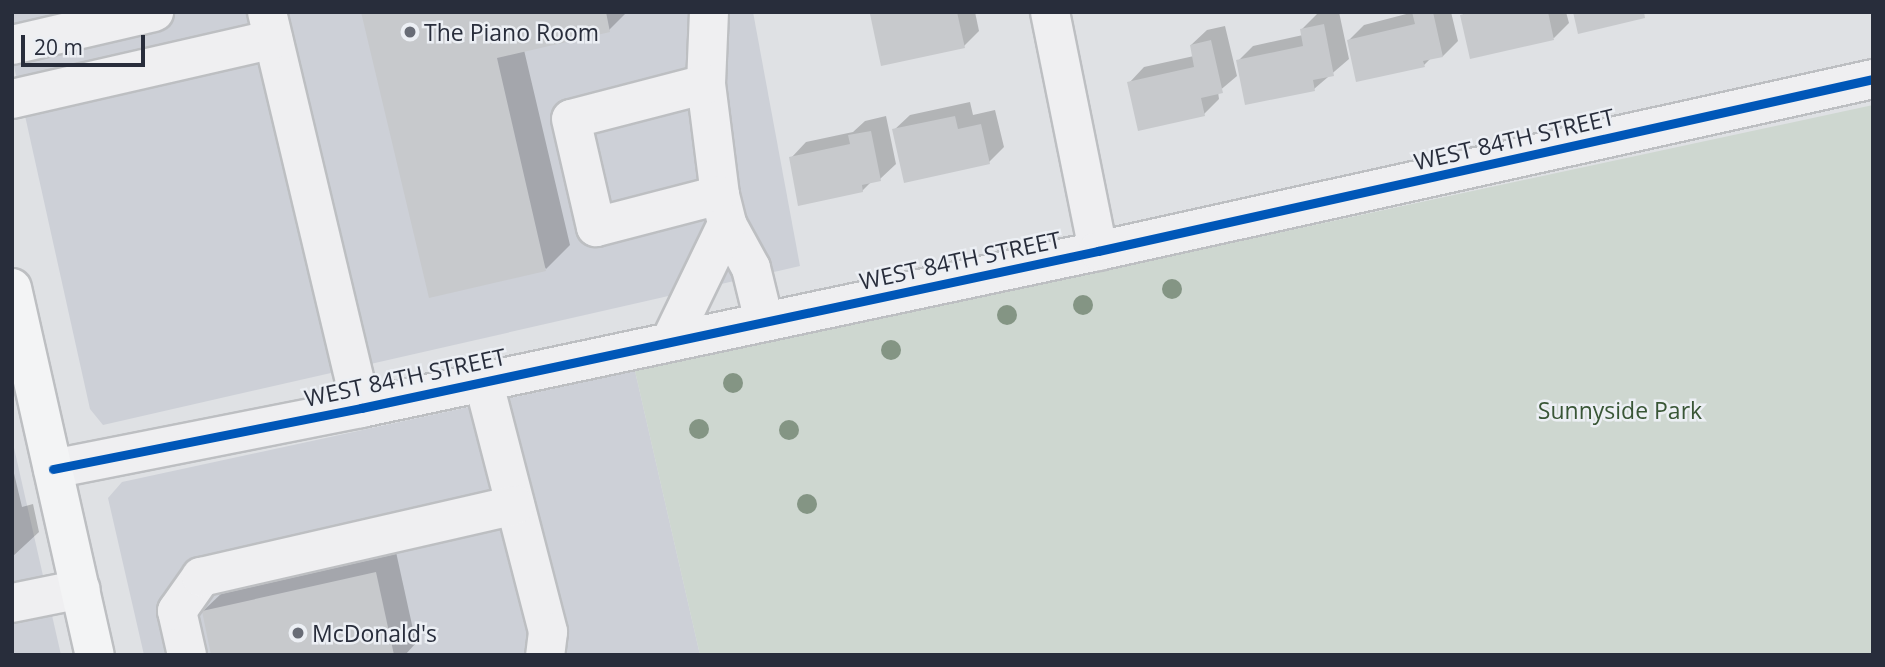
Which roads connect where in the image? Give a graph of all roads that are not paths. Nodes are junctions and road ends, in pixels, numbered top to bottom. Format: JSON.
{"nodes":[{"id":1,"x":153,"y":12,"type":"edge"},
{"id":2,"x":709,"y":12,"type":"edge"},
{"id":3,"x":1050,"y":12,"type":"edge"},
{"id":4,"x":270,"y":26,"type":"edge"},
{"id":5,"x":12,"y":46,"type":"edge"},
{"id":6,"x":1873,"y":79,"type":"edge"},
{"id":7,"x":706,"y":84,"type":"junction"},
{"id":8,"x":12,"y":99,"type":"edge"},
{"id":9,"x":723,"y":210,"type":"junction"},
{"id":10,"x":1098,"y":251,"type":"junction"},
{"id":11,"x":12,"y":288,"type":"edge"},
{"id":12,"x":764,"y":321,"type":"junction"},
{"id":13,"x":671,"y":340,"type":"junction"},
{"id":14,"x":483,"y":380,"type":"junction"},
{"id":15,"x":361,"y":408,"type":"junction"},
{"id":16,"x":53,"y":469,"type":"junction"},
{"id":17,"x":515,"y":505,"type":"junction"},
{"id":18,"x":81,"y":589,"type":"junction"},
{"id":19,"x":12,"y":603,"type":"edge"},
{"id":20,"x":96,"y":655,"type":"edge"},
{"id":21,"x":187,"y":655,"type":"edge"},
{"id":22,"x":545,"y":655,"type":"edge"}],
"edges":[{"from":1,"to":5,"type":"street"},
{"from":2,"to":7,"type":"street"},
{"from":3,"to":10,"type":"street"},
{"from":4,"to":8,"type":"street"},
{"from":4,"to":15,"type":"street"},
{"from":6,"to":10,"type":"street","name":"WEST 84TH STREET"},
{"from":7,"to":9,"type":"street"},
{"from":7,"to":9,"type":"street"},
{"from":9,"to":12,"type":"street"},
{"from":9,"to":13,"type":"street"},
{"from":10,"to":12,"type":"street","name":"WEST 84TH STREET"},
{"from":11,"to":16,"type":"main road"},
{"from":12,"to":13,"type":"street","name":"WEST 84TH STREET"},
{"from":13,"to":14,"type":"street","name":"WEST 84TH STREET"},
{"from":14,"to":15,"type":"street","name":"WEST 84TH STREET"},
{"from":14,"to":17,"type":"street"},
{"from":15,"to":16,"type":"street","name":"WEST 84TH STREET"},
{"from":16,"to":18,"type":"main road"},
{"from":17,"to":21,"type":"street"},
{"from":17,"to":22,"type":"street"},
{"from":18,"to":19,"type":"street"},
{"from":18,"to":20,"type":"main road"}]}
